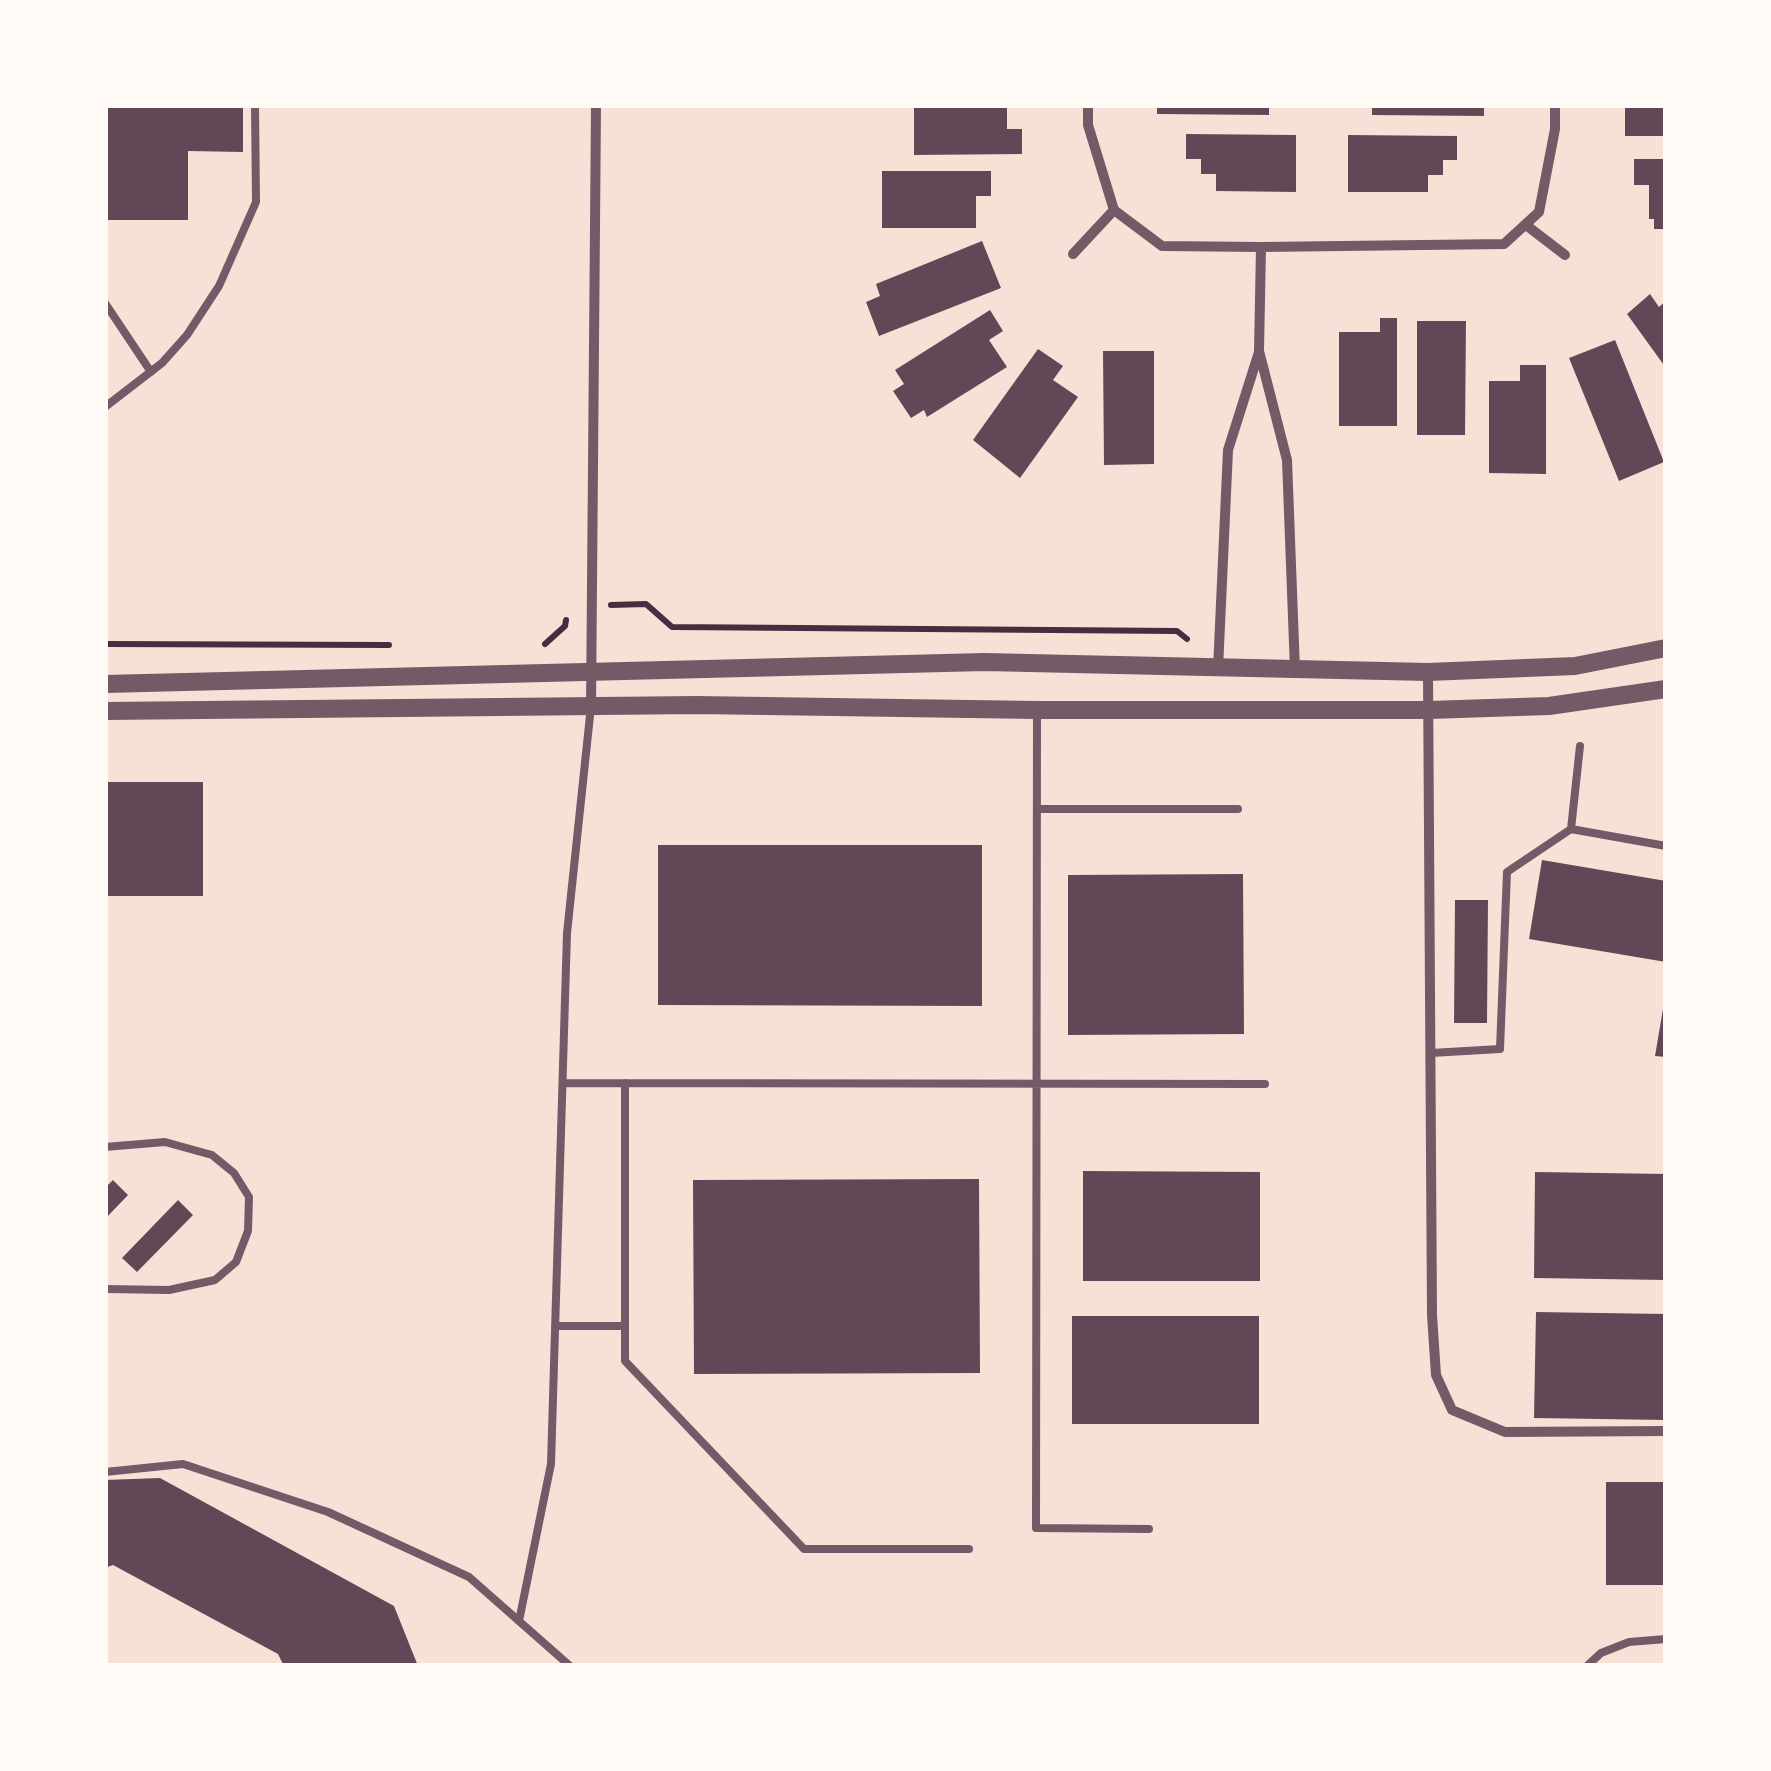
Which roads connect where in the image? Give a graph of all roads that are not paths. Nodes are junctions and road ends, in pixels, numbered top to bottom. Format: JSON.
{"nodes":[{"id":1,"x":255,"y":105,"type":"edge"},
{"id":2,"x":596,"y":105,"type":"edge"},
{"id":3,"x":1088,"y":105,"type":"edge"},
{"id":4,"x":1555,"y":105,"type":"edge"},
{"id":5,"x":1114,"y":210,"type":"junction"},
{"id":6,"x":1526,"y":225,"type":"junction"},
{"id":7,"x":1261,"y":247,"type":"junction"},
{"id":8,"x":1073,"y":254,"type":"dead end"},
{"id":9,"x":1565,"y":255,"type":"dead end"},
{"id":10,"x":105,"y":303,"type":"edge"},
{"id":11,"x":1259,"y":351,"type":"junction"},
{"id":12,"x":151,"y":372,"type":"junction"},
{"id":13,"x":105,"y":407,"type":"edge"},
{"id":14,"x":1666,"y":648,"type":"edge"},
{"id":15,"x":1218,"y":669,"type":"junction"},
{"id":16,"x":1295,"y":670,"type":"junction"},
{"id":17,"x":1428,"y":672,"type":"junction"},
{"id":18,"x":594,"y":673,"type":"junction"},
{"id":19,"x":105,"y":684,"type":"edge"},
{"id":20,"x":1666,"y":689,"type":"edge"},
{"id":21,"x":592,"y":706,"type":"junction"},
{"id":22,"x":1037,"y":710,"type":"junction"},
{"id":23,"x":1428,"y":710,"type":"junction"},
{"id":24,"x":105,"y":711,"type":"edge"},
{"id":25,"x":1580,"y":746,"type":"dead end"},
{"id":26,"x":1036,"y":809,"type":"junction"},
{"id":27,"x":1238,"y":809,"type":"dead end"},
{"id":28,"x":1572,"y":829,"type":"junction"},
{"id":29,"x":1666,"y":846,"type":"edge"},
{"id":30,"x":1431,"y":1053,"type":"junction"},
{"id":31,"x":563,"y":1083,"type":"junction"},
{"id":32,"x":625,"y":1083,"type":"junction"},
{"id":33,"x":1036,"y":1084,"type":"junction"},
{"id":34,"x":1266,"y":1084,"type":"dead end"},
{"id":35,"x":105,"y":1146,"type":"edge"},
{"id":36,"x":105,"y":1289,"type":"edge"},
{"id":37,"x":555,"y":1326,"type":"junction"},
{"id":38,"x":625,"y":1326,"type":"junction"},
{"id":39,"x":1666,"y":1431,"type":"edge"},
{"id":40,"x":105,"y":1472,"type":"edge"},
{"id":41,"x":1149,"y":1530,"type":"dead end"},
{"id":42,"x":969,"y":1549,"type":"dead end"},
{"id":43,"x":519,"y":1620,"type":"junction"},
{"id":44,"x":1666,"y":1639,"type":"edge"},
{"id":45,"x":570,"y":1666,"type":"edge"},
{"id":46,"x":1587,"y":1666,"type":"edge"}],
"edges":[{"from":1,"to":12,"type":"lane"},
{"from":2,"to":18,"type":"street"},
{"from":3,"to":5,"type":"street"},
{"from":4,"to":6,"type":"street"},
{"from":5,"to":7,"type":"street"},
{"from":5,"to":8,"type":"street"},
{"from":6,"to":7,"type":"street"},
{"from":6,"to":9,"type":"street"},
{"from":7,"to":11,"type":"street"},
{"from":10,"to":12,"type":"lane"},
{"from":11,"to":15,"type":"street"},
{"from":11,"to":16,"type":"street"},
{"from":12,"to":13,"type":"lane"},
{"from":14,"to":17,"type":"street"},
{"from":15,"to":16,"type":"street"},
{"from":15,"to":18,"type":"street"},
{"from":16,"to":17,"type":"street"},
{"from":17,"to":23,"type":"street"},
{"from":18,"to":19,"type":"street"},
{"from":18,"to":21,"type":"street"},
{"from":20,"to":23,"type":"street"},
{"from":21,"to":22,"type":"street"},
{"from":21,"to":24,"type":"street"},
{"from":21,"to":31,"type":"lane"},
{"from":22,"to":23,"type":"street"},
{"from":22,"to":26,"type":"lane"},
{"from":23,"to":30,"type":"street"},
{"from":25,"to":28,"type":"lane"},
{"from":26,"to":27,"type":"lane"},
{"from":26,"to":33,"type":"lane"},
{"from":28,"to":29,"type":"lane"},
{"from":28,"to":30,"type":"lane"},
{"from":30,"to":39,"type":"street"},
{"from":31,"to":32,"type":"lane"},
{"from":31,"to":37,"type":"lane"},
{"from":32,"to":33,"type":"lane"},
{"from":32,"to":38,"type":"lane"},
{"from":33,"to":34,"type":"lane"},
{"from":33,"to":41,"type":"lane"},
{"from":35,"to":36,"type":"lane"},
{"from":37,"to":38,"type":"lane"},
{"from":37,"to":43,"type":"lane"},
{"from":38,"to":42,"type":"lane"},
{"from":40,"to":43,"type":"lane"},
{"from":43,"to":45,"type":"lane"},
{"from":44,"to":46,"type":"lane"}]}
